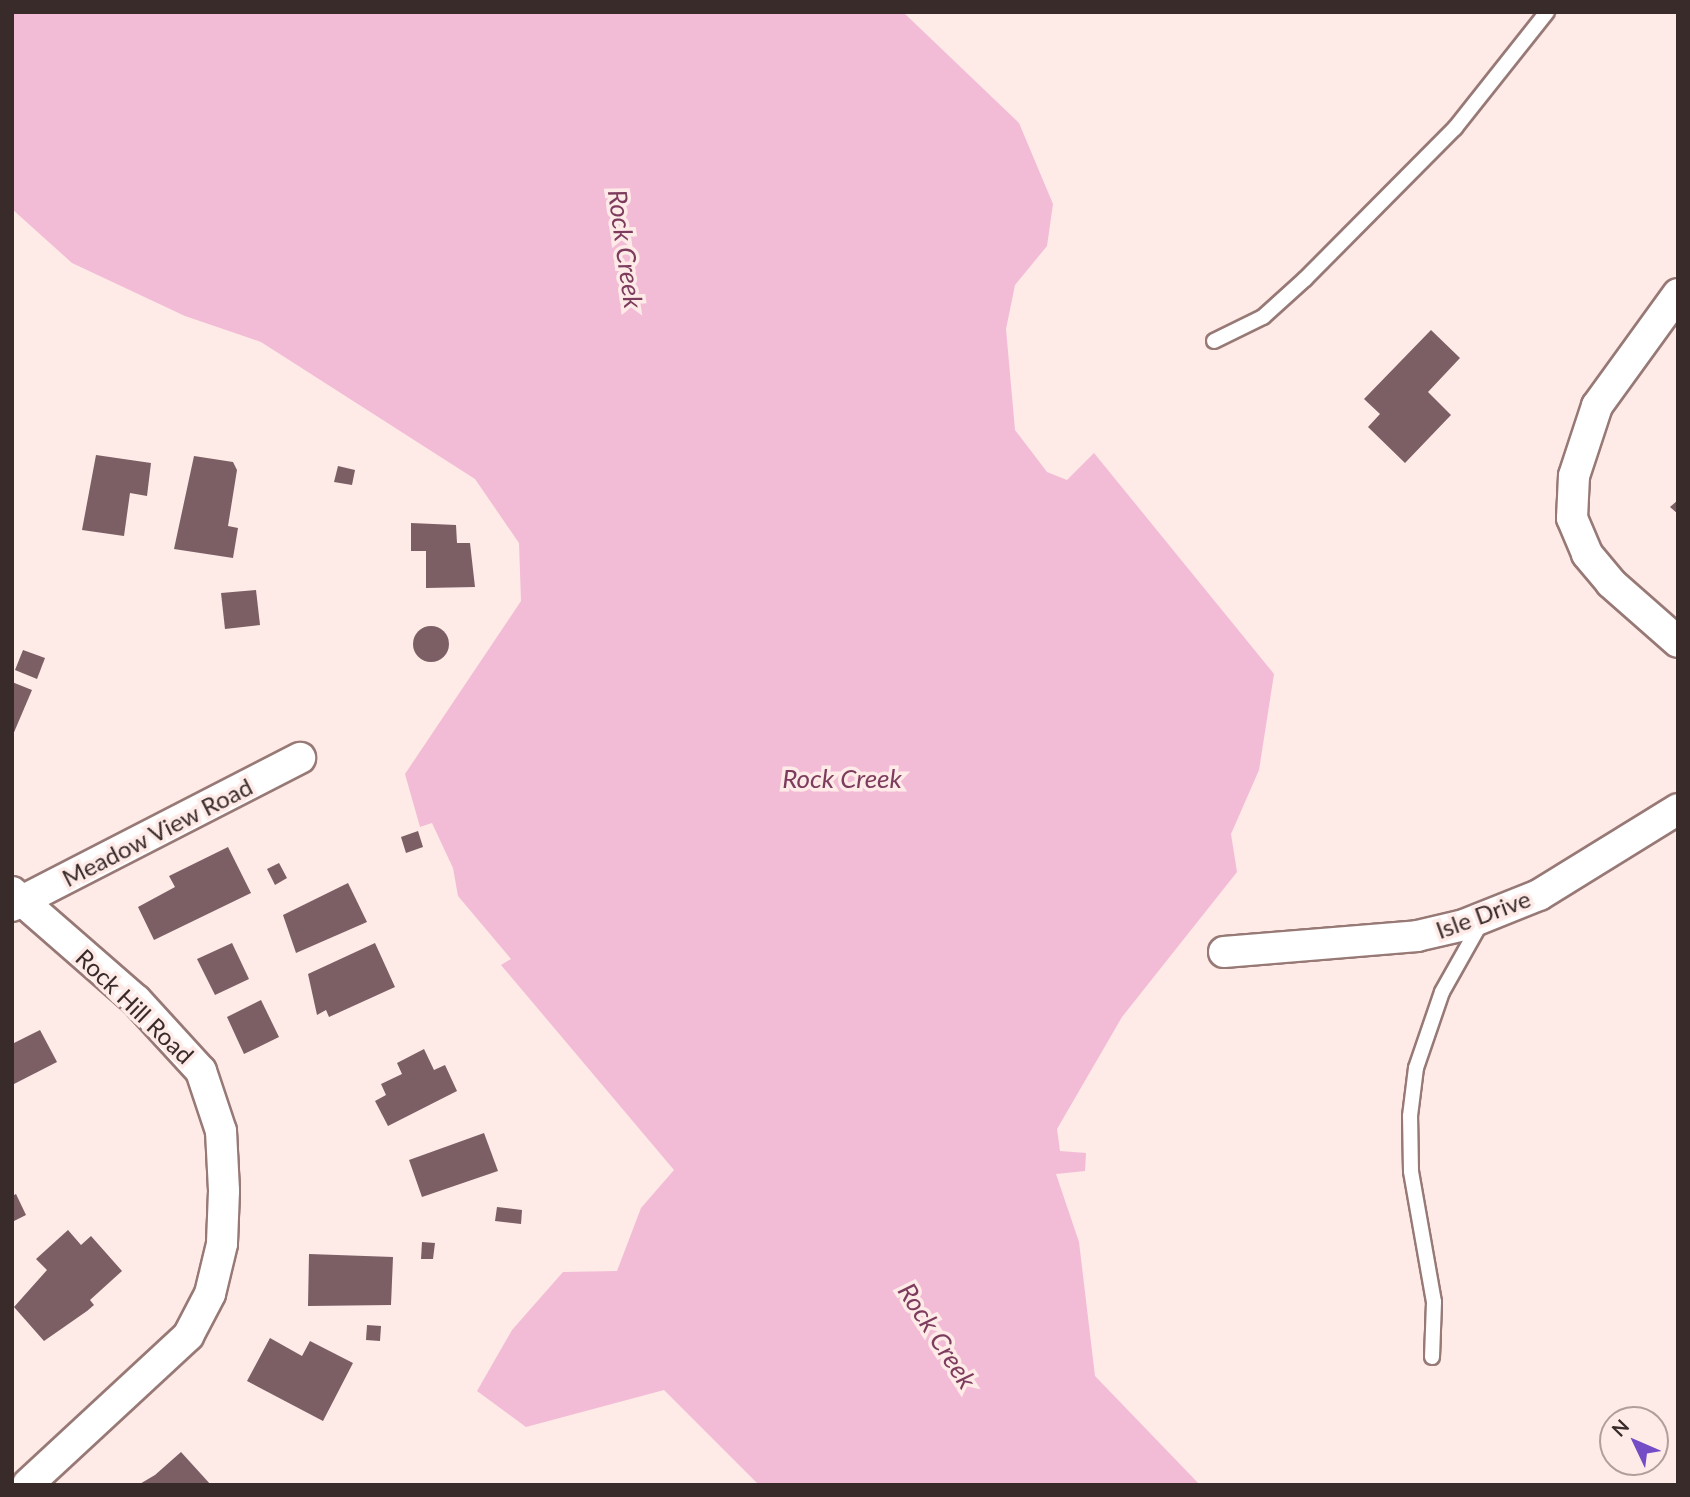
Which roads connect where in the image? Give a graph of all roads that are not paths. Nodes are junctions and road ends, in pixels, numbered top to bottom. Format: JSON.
{"nodes":[{"id":1,"x":1548,"y":12,"type":"edge"},
{"id":2,"x":1678,"y":294,"type":"edge"},
{"id":3,"x":1214,"y":341,"type":"dead end"},
{"id":4,"x":1678,"y":642,"type":"edge"},
{"id":5,"x":300,"y":758,"type":"dead end"},
{"id":6,"x":1678,"y":809,"type":"edge"},
{"id":7,"x":16,"y":900,"type":"edge"},
{"id":8,"x":1484,"y":916,"type":"junction"},
{"id":9,"x":1224,"y":952,"type":"dead end"},
{"id":10,"x":1432,"y":1357,"type":"dead end"},
{"id":11,"x":27,"y":1485,"type":"edge"}],
"edges":[{"from":1,"to":3,"type":"lane"},
{"from":2,"to":4,"type":"street"},
{"from":5,"to":7,"type":"street","name":"Meadow View Road"},
{"from":6,"to":8,"type":"street","name":"Isle Drive"},
{"from":7,"to":11,"type":"street","name":"Rock Hill Road"},
{"from":8,"to":9,"type":"street","name":"Isle Drive"},
{"from":8,"to":10,"type":"lane"}]}
